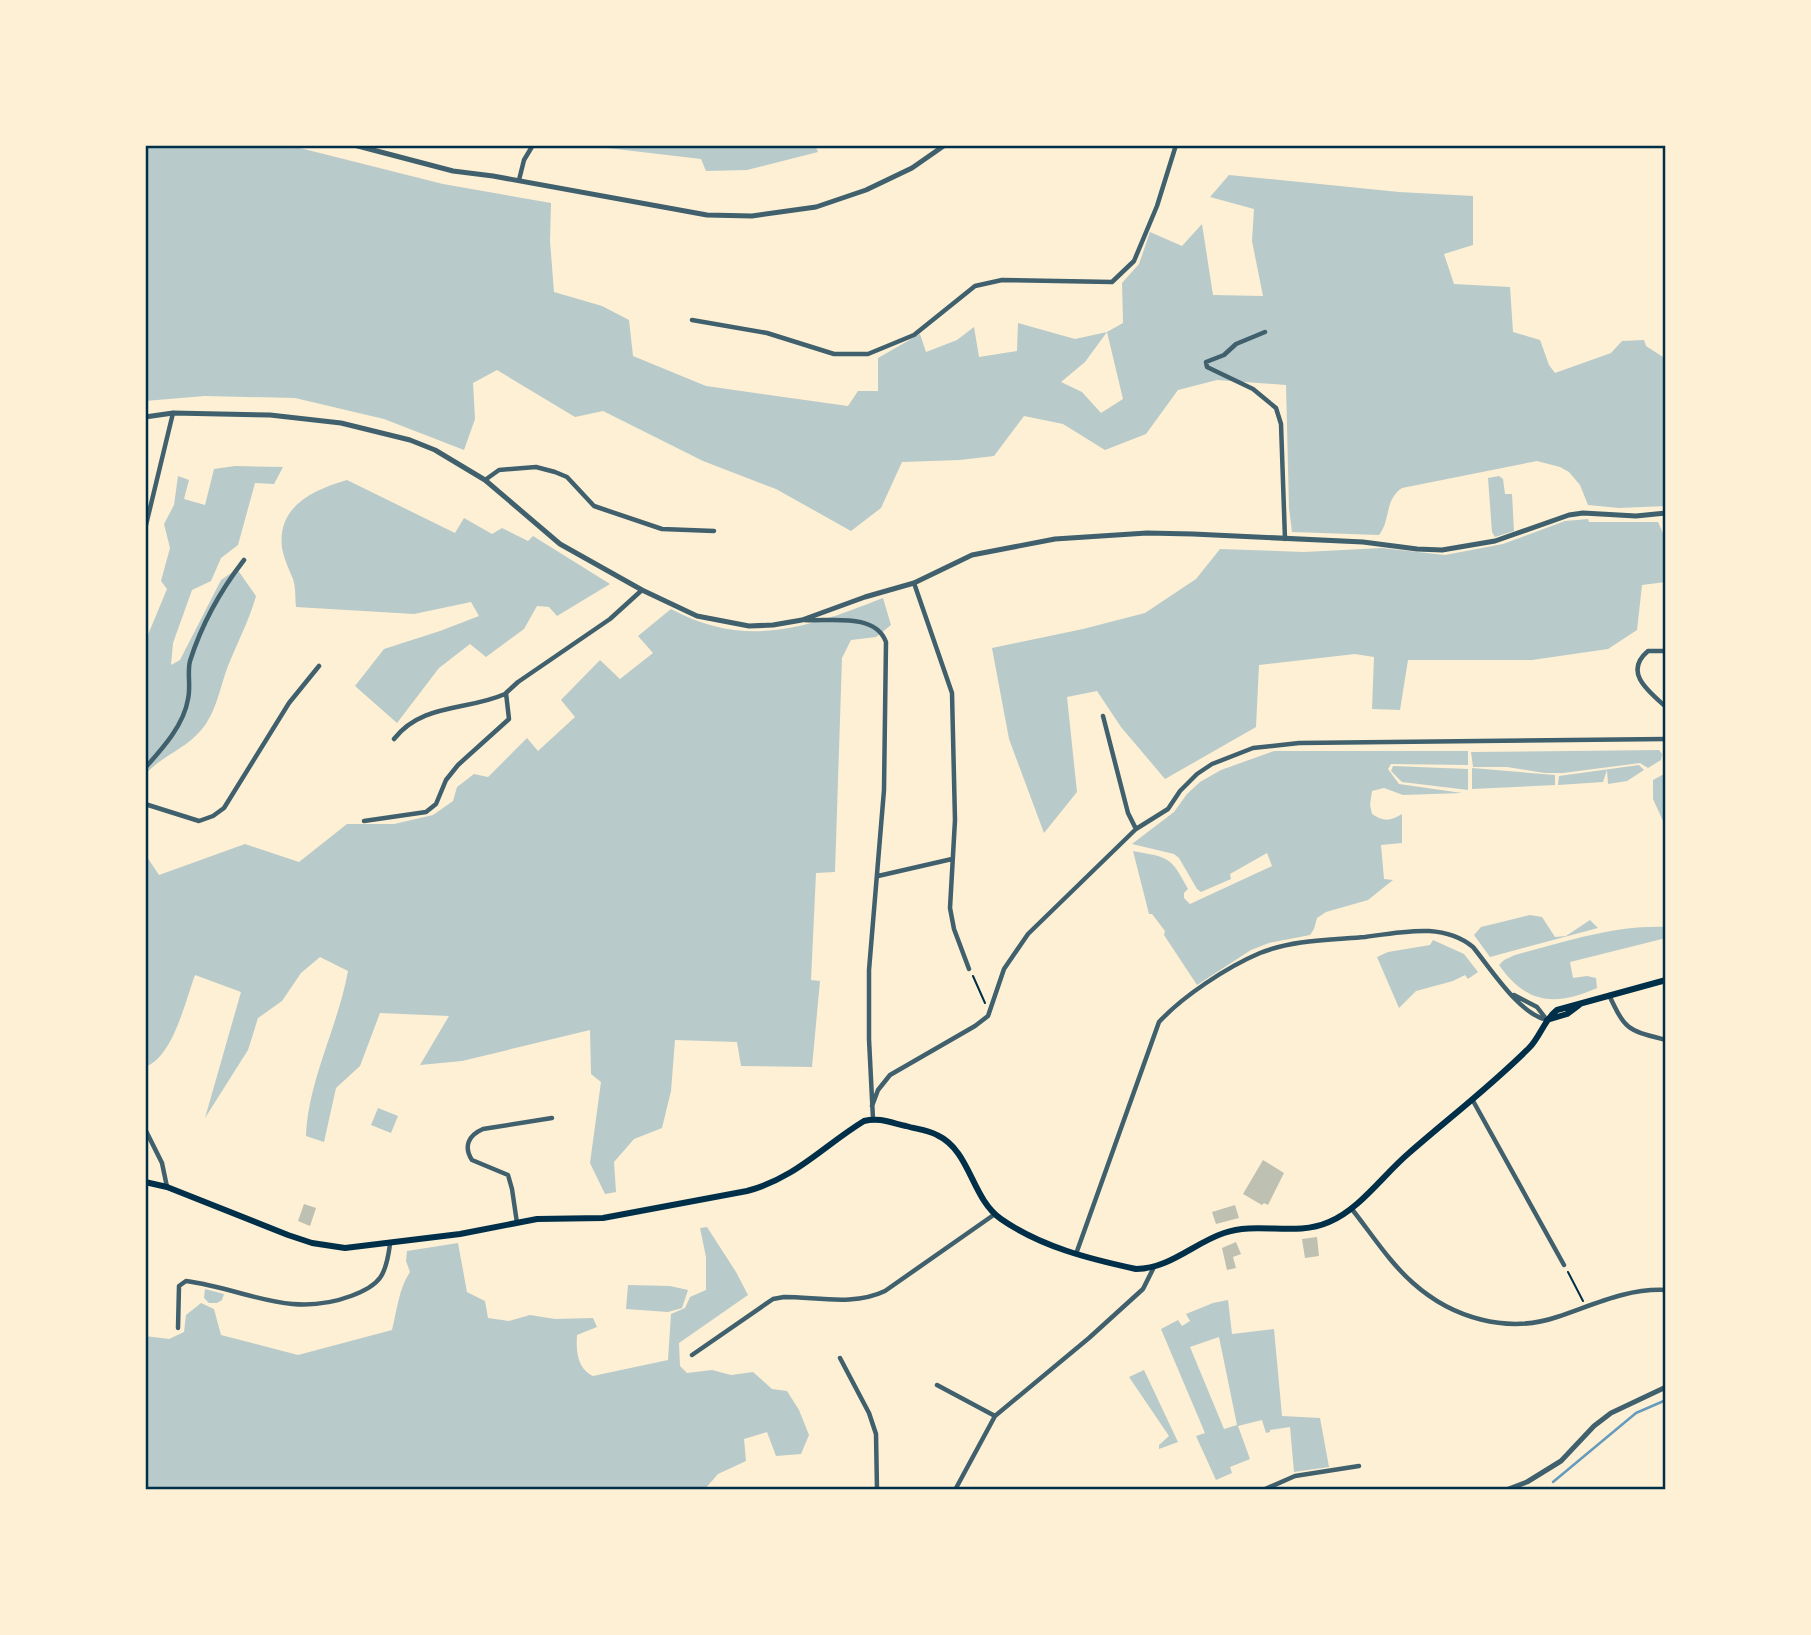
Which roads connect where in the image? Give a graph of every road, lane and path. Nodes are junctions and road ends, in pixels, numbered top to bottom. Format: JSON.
{"nodes":[{"id":1,"x":354,"y":145,"type":"edge"},
{"id":2,"x":533,"y":145,"type":"edge"},
{"id":3,"x":945,"y":145,"type":"edge"},
{"id":4,"x":1176,"y":145,"type":"edge"},
{"id":5,"x":519,"y":180,"type":"junction"},
{"id":6,"x":692,"y":320,"type":"dead end"},
{"id":7,"x":1265,"y":332,"type":"dead end"},
{"id":8,"x":173,"y":413,"type":"junction"},
{"id":9,"x":145,"y":417,"type":"edge"},
{"id":10,"x":485,"y":480,"type":"junction"},
{"id":11,"x":1666,"y":513,"type":"edge"},
{"id":12,"x":145,"y":529,"type":"edge"},
{"id":13,"x":714,"y":531,"type":"dead end"},
{"id":14,"x":1285,"y":540,"type":"junction"},
{"id":15,"x":244,"y":560,"type":"dead end"},
{"id":16,"x":914,"y":583,"type":"junction"},
{"id":17,"x":642,"y":590,"type":"junction"},
{"id":18,"x":802,"y":620,"type":"junction"},
{"id":19,"x":1666,"y":651,"type":"edge"},
{"id":20,"x":319,"y":666,"type":"dead end"},
{"id":21,"x":506,"y":693,"type":"junction"},
{"id":22,"x":1666,"y":707,"type":"edge"},
{"id":23,"x":1103,"y":716,"type":"dead end"},
{"id":24,"x":394,"y":739,"type":"dead end"},
{"id":25,"x":1666,"y":739,"type":"edge"},
{"id":26,"x":145,"y":768,"type":"edge"},
{"id":27,"x":145,"y":804,"type":"edge"},
{"id":28,"x":364,"y":821,"type":"dead end"},
{"id":29,"x":1136,"y":829,"type":"junction"},
{"id":30,"x":952,"y":859,"type":"junction"},
{"id":31,"x":878,"y":876,"type":"junction"},
{"id":32,"x":969,"y":969,"type":"joint"},
{"id":33,"x":1666,"y":980,"type":"edge"},
{"id":34,"x":1608,"y":994,"type":"junction"},
{"id":35,"x":1513,"y":995,"type":"junction"},
{"id":36,"x":989,"y":1012,"type":"junction"},
{"id":37,"x":1546,"y":1020,"type":"junction"},
{"id":38,"x":1666,"y":1040,"type":"edge"},
{"id":39,"x":1472,"y":1099,"type":"junction"},
{"id":40,"x":872,"y":1106,"type":"junction"},
{"id":41,"x":552,"y":1118,"type":"dead end"},
{"id":42,"x":873,"y":1119,"type":"junction"},
{"id":43,"x":145,"y":1129,"type":"edge"},
{"id":44,"x":145,"y":1182,"type":"edge"},
{"id":45,"x":167,"y":1187,"type":"junction"},
{"id":46,"x":1352,"y":1208,"type":"junction"},
{"id":47,"x":995,"y":1213,"type":"junction"},
{"id":48,"x":517,"y":1223,"type":"junction"},
{"id":49,"x":390,"y":1244,"type":"junction"},
{"id":50,"x":1076,"y":1255,"type":"junction"},
{"id":51,"x":1564,"y":1265,"type":"joint"},
{"id":52,"x":1154,"y":1267,"type":"junction"},
{"id":53,"x":1666,"y":1290,"type":"edge"},
{"id":54,"x":1582,"y":1299,"type":"dead end"},
{"id":55,"x":178,"y":1328,"type":"dead end"},
{"id":56,"x":692,"y":1355,"type":"dead end"},
{"id":57,"x":840,"y":1358,"type":"dead end"},
{"id":58,"x":937,"y":1385,"type":"dead end"},
{"id":59,"x":1666,"y":1387,"type":"edge"},
{"id":60,"x":995,"y":1416,"type":"junction"},
{"id":61,"x":1359,"y":1466,"type":"dead end"},
{"id":62,"x":877,"y":1490,"type":"edge"},
{"id":63,"x":955,"y":1490,"type":"edge"},
{"id":64,"x":1263,"y":1490,"type":"edge"},
{"id":65,"x":1506,"y":1490,"type":"edge"}],
"edges":[{"from":1,"to":5,"type":"street"},
{"from":2,"to":5,"type":"street"},
{"from":3,"to":5,"type":"street"},
{"from":4,"to":6,"type":"street"},
{"from":7,"to":14,"type":"street"},
{"from":8,"to":9,"type":"street"},
{"from":8,"to":10,"type":"street"},
{"from":8,"to":12,"type":"street"},
{"from":10,"to":13,"type":"street"},
{"from":10,"to":17,"type":"street"},
{"from":11,"to":14,"type":"street"},
{"from":14,"to":16,"type":"street"},
{"from":15,"to":26,"type":"street"},
{"from":16,"to":18,"type":"street"},
{"from":16,"to":30,"type":"street"},
{"from":17,"to":18,"type":"street"},
{"from":17,"to":21,"type":"street"},
{"from":18,"to":31,"type":"street"},
{"from":19,"to":22,"type":"street"},
{"from":20,"to":27,"type":"street"},
{"from":21,"to":24,"type":"street"},
{"from":21,"to":28,"type":"street"},
{"from":23,"to":29,"type":"street"},
{"from":25,"to":29,"type":"street"},
{"from":29,"to":36,"type":"street"},
{"from":30,"to":31,"type":"street"},
{"from":30,"to":32,"type":"street"},
{"from":31,"to":40,"type":"street"},
{"from":32,"to":36,"type":"path"},
{"from":33,"to":34,"type":"main road"},
{"from":34,"to":37,"type":"main road"},
{"from":34,"to":38,"type":"street"},
{"from":35,"to":37,"type":"street"},
{"from":35,"to":37,"type":"street"},
{"from":35,"to":50,"type":"street"},
{"from":36,"to":40,"type":"street"},
{"from":37,"to":39,"type":"main road"},
{"from":39,"to":46,"type":"main road"},
{"from":39,"to":51,"type":"street"},
{"from":40,"to":42,"type":"street"},
{"from":41,"to":48,"type":"street"},
{"from":42,"to":47,"type":"main road"},
{"from":42,"to":48,"type":"main road"},
{"from":43,"to":45,"type":"street"},
{"from":44,"to":45,"type":"main road"},
{"from":45,"to":49,"type":"main road"},
{"from":46,"to":52,"type":"main road"},
{"from":46,"to":53,"type":"street"},
{"from":47,"to":50,"type":"main road"},
{"from":47,"to":56,"type":"street"},
{"from":48,"to":49,"type":"main road"},
{"from":49,"to":55,"type":"street"},
{"from":50,"to":52,"type":"main road"},
{"from":51,"to":54,"type":"path"},
{"from":52,"to":60,"type":"street"},
{"from":57,"to":62,"type":"street"},
{"from":58,"to":60,"type":"street"},
{"from":59,"to":65,"type":"street"},
{"from":60,"to":63,"type":"street"},
{"from":61,"to":64,"type":"street"}]}
